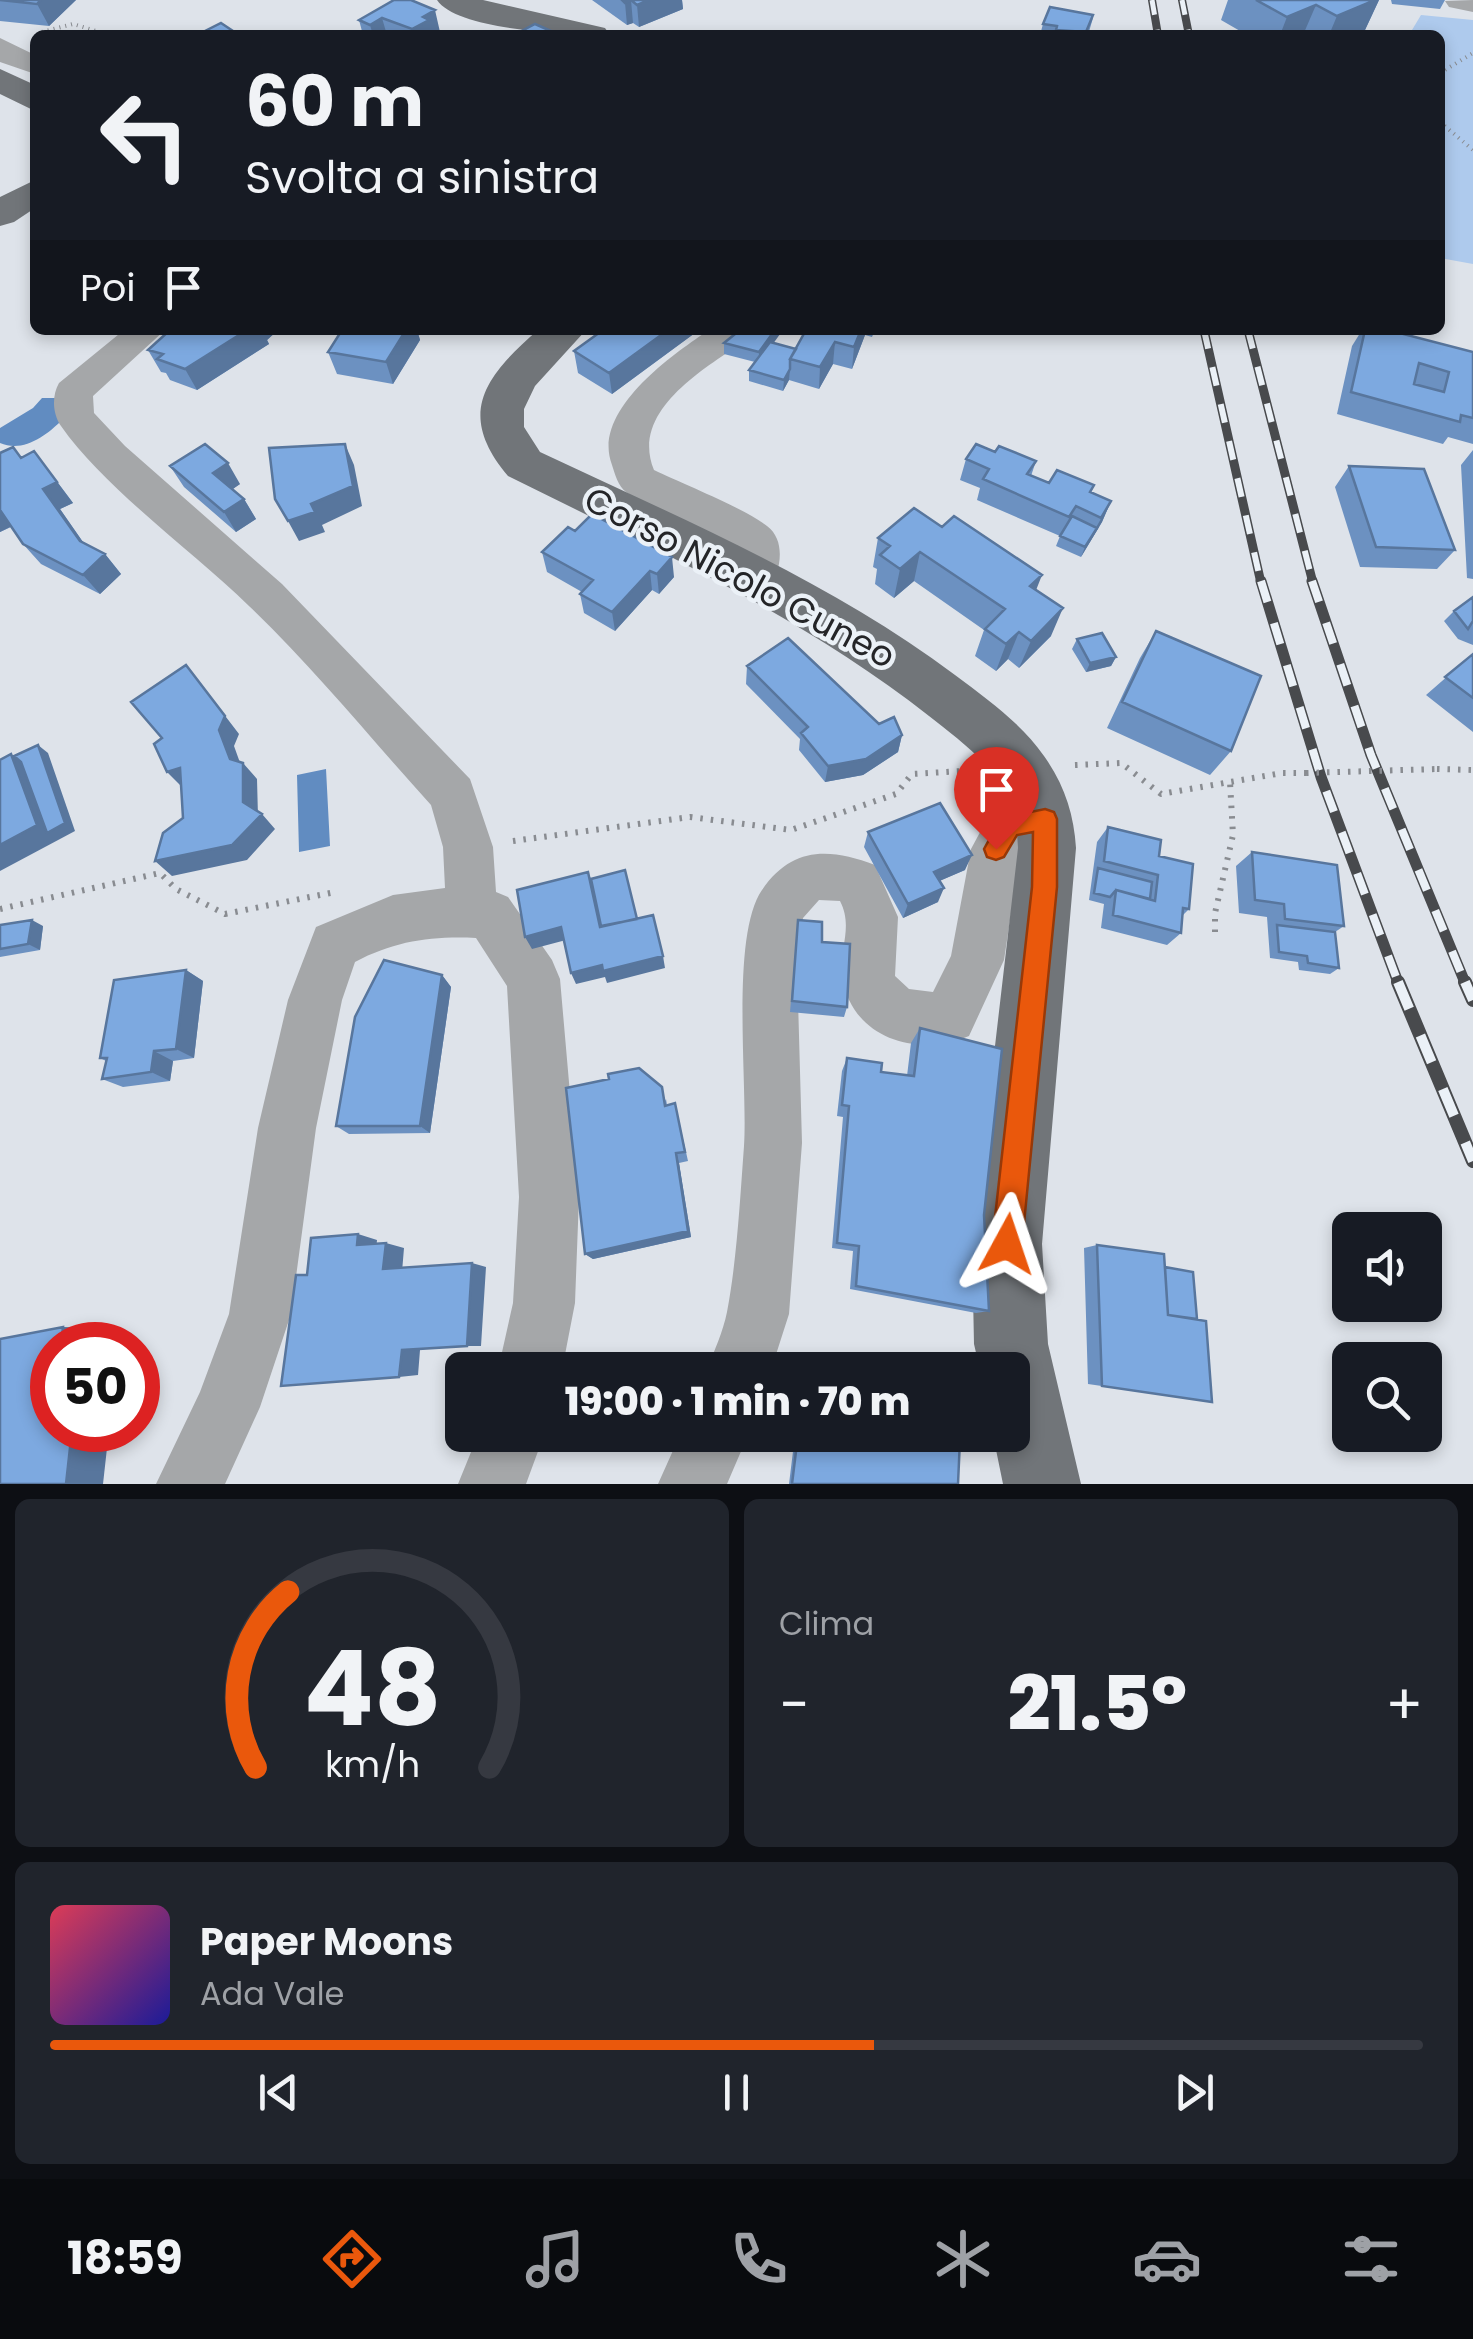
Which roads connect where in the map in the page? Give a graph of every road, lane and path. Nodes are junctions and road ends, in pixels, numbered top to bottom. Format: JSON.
{"nodes":[{"id":1,"x":454,"y":0,"type":"edge"},
{"id":2,"x":1460,"y":1,"type":"edge"},
{"id":3,"x":1473,"y":4,"type":"edge"},
{"id":4,"x":65,"y":30,"type":"edge"},
{"id":5,"x":93,"y":30,"type":"edge"},
{"id":6,"x":570,"y":30,"type":"edge"},
{"id":7,"x":0,"y":47,"type":"edge"},
{"id":8,"x":30,"y":51,"type":"edge"},
{"id":9,"x":1473,"y":53,"type":"edge"},
{"id":10,"x":1445,"y":70,"type":"edge"},
{"id":11,"x":0,"y":79,"type":"edge"},
{"id":12,"x":30,"y":97,"type":"edge"},
{"id":13,"x":1445,"y":126,"type":"edge"},
{"id":14,"x":1473,"y":150,"type":"edge"},
{"id":15,"x":30,"y":193,"type":"edge"},
{"id":16,"x":0,"y":214,"type":"edge"},
{"id":17,"x":141,"y":335,"type":"edge"},
{"id":18,"x":561,"y":335,"type":"edge"},
{"id":19,"x":728,"y":335,"type":"edge"},
{"id":20,"x":755,"y":578,"type":"junction"},
{"id":21,"x":1018,"y":766,"type":"junction"},
{"id":22,"x":1473,"y":770,"type":"edge"},
{"id":23,"x":1230,"y":782,"type":"junction"},
{"id":24,"x":1045,"y":819,"type":"junction"},
{"id":25,"x":468,"y":847,"type":"junction"},
{"id":26,"x":0,"y":909,"type":"edge"},
{"id":27,"x":472,"y":913,"type":"junction"},
{"id":28,"x":378,"y":922,"type":"junction"},
{"id":29,"x":1215,"y":932,"type":"dead end"},
{"id":30,"x":534,"y":1352,"type":"edge"},
{"id":31,"x":745,"y":1352,"type":"edge"},
{"id":32,"x":505,"y":1452,"type":"edge"},
{"id":33,"x":708,"y":1452,"type":"edge"},
{"id":34,"x":190,"y":1484,"type":"edge"},
{"id":35,"x":492,"y":1484,"type":"edge"},
{"id":36,"x":692,"y":1484,"type":"edge"},
{"id":37,"x":1042,"y":1484,"type":"edge"}],
"edges":[{"from":1,"to":6,"type":"main road"},
{"from":2,"to":3,"type":"street"},
{"from":4,"to":5,"type":"path"},
{"from":7,"to":8,"type":"street"},
{"from":9,"to":10,"type":"path"},
{"from":11,"to":12,"type":"main road"},
{"from":13,"to":14,"type":"path"},
{"from":15,"to":16,"type":"main road"},
{"from":17,"to":25,"type":"street"},
{"from":18,"to":20,"type":"main road","name":"Corso Nicolo Cuneo"},
{"from":19,"to":20,"type":"street"},
{"from":20,"to":21,"type":"main road","name":"Corso Nicolo Cuneo"},
{"from":21,"to":23,"type":"path"},
{"from":21,"to":24,"type":"main road","name":"Corso Nicolo Cuneo"},
{"from":21,"to":25,"type":"path"},
{"from":22,"to":23,"type":"path","bridge":true},
{"from":23,"to":29,"type":"path"},
{"from":24,"to":31,"type":"street"},
{"from":24,"to":37,"type":"main road","name":"Corso Nicolo Cuneo"},
{"from":25,"to":27,"type":"street"},
{"from":26,"to":28,"type":"path"},
{"from":27,"to":28,"type":"street"},
{"from":27,"to":30,"type":"street"},
{"from":28,"to":34,"type":"street"},
{"from":32,"to":35,"type":"street"},
{"from":33,"to":36,"type":"street"}]}
